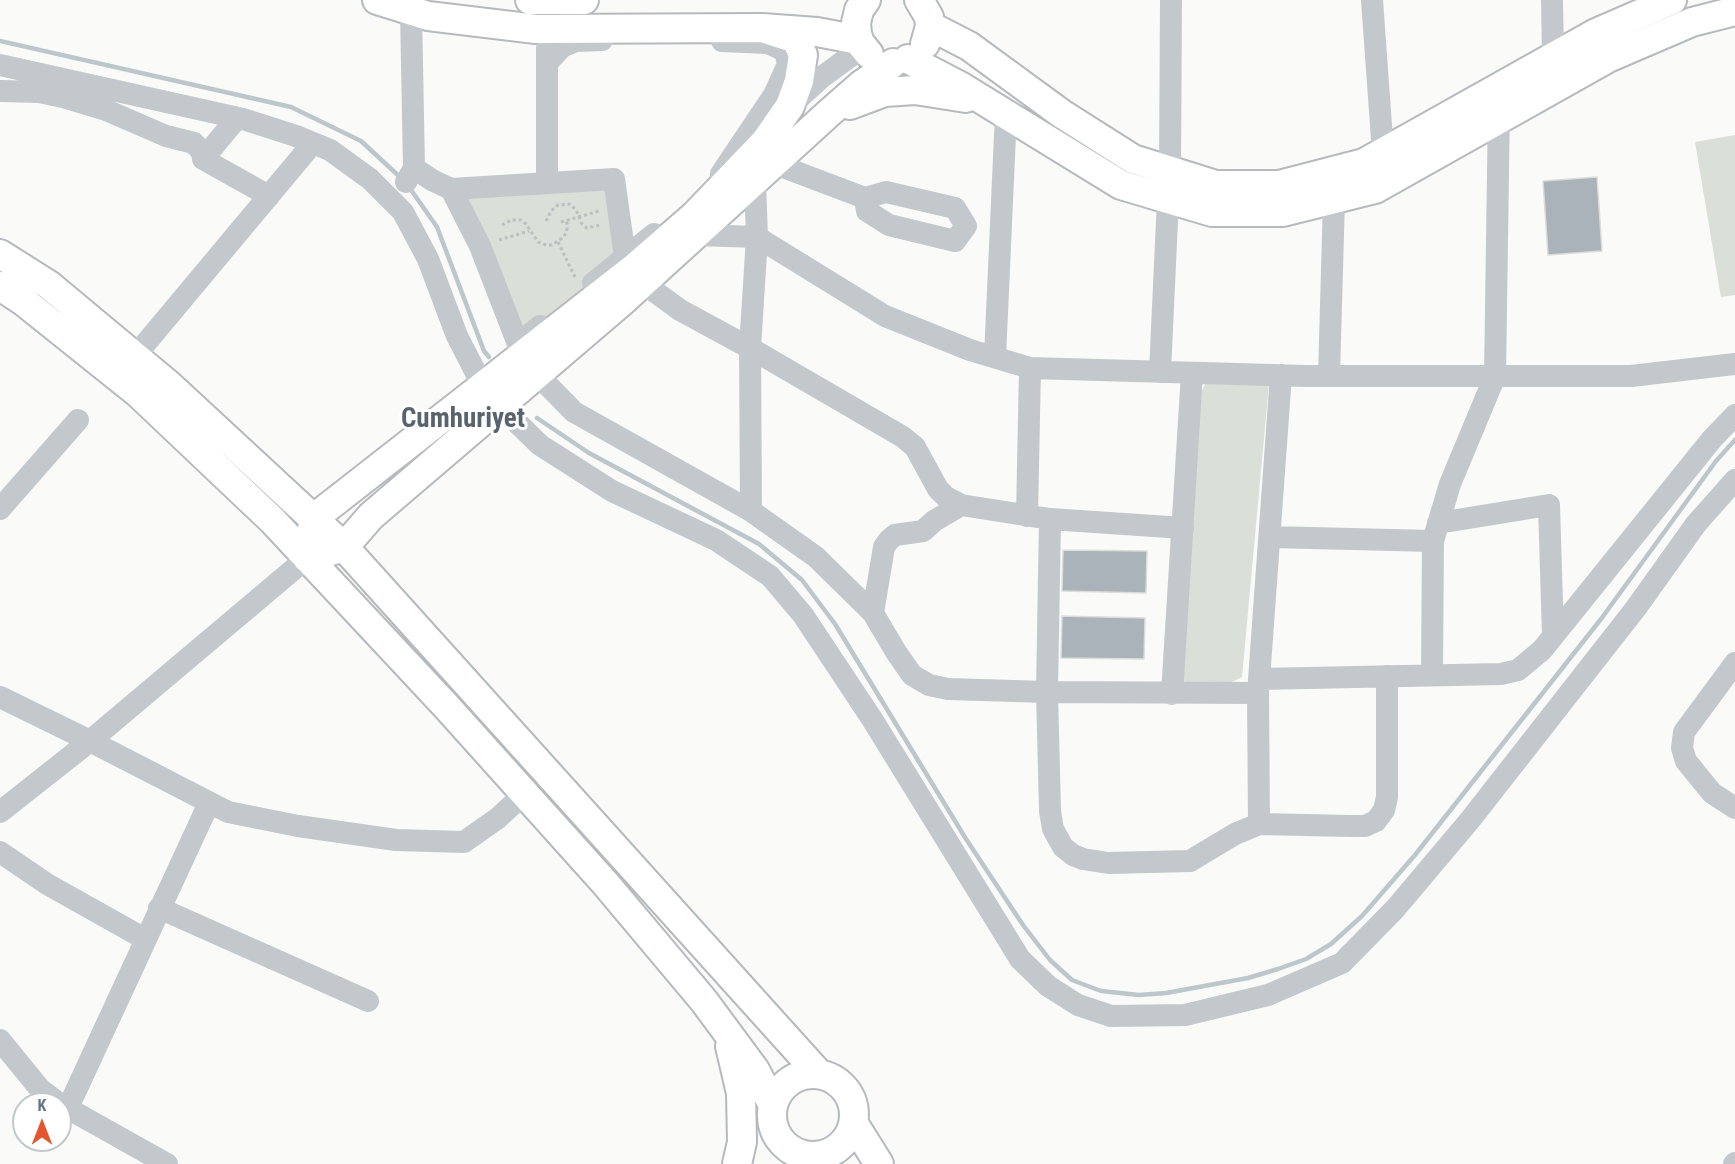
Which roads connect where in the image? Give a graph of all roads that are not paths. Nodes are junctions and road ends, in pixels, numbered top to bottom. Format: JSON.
{"nodes":[{"id":1,"x":377,"y":0,"type":"edge"},
{"id":2,"x":530,"y":0,"type":"edge"},
{"id":3,"x":584,"y":0,"type":"edge"},
{"id":4,"x":866,"y":0,"type":"edge"},
{"id":5,"x":1171,"y":0,"type":"edge"},
{"id":6,"x":1372,"y":0,"type":"edge"},
{"id":7,"x":1552,"y":0,"type":"edge"},
{"id":8,"x":1672,"y":0,"type":"edge"},
{"id":9,"x":411,"y":11,"type":"junction"},
{"id":10,"x":928,"y":11,"type":"edge"},
{"id":11,"x":1735,"y":11,"type":"edge"},
{"id":12,"x":762,"y":28,"type":"junction"},
{"id":13,"x":547,"y":29,"type":"junction"},
{"id":14,"x":861,"y":43,"type":"junction"},
{"id":15,"x":1553,"y":57,"type":"junction"},
{"id":16,"x":900,"y":61,"type":"junction"},
{"id":17,"x":548,"y":62,"type":"junction"},
{"id":18,"x":0,"y":65,"type":"edge"},
{"id":19,"x":1500,"y":87,"type":"junction"},
{"id":20,"x":0,"y":88,"type":"edge"},
{"id":21,"x":790,"y":106,"type":"junction"},
{"id":22,"x":996,"y":107,"type":"junction"},
{"id":23,"x":829,"y":113,"type":"junction"},
{"id":24,"x":237,"y":118,"type":"junction"},
{"id":25,"x":1499,"y":120,"type":"junction"},
{"id":26,"x":313,"y":143,"type":"junction"},
{"id":27,"x":1383,"y":153,"type":"junction"},
{"id":28,"x":203,"y":159,"type":"junction"},
{"id":29,"x":776,"y":162,"type":"junction"},
{"id":30,"x":1170,"y":171,"type":"junction"},
{"id":31,"x":547,"y":182,"type":"junction"},
{"id":32,"x":755,"y":182,"type":"junction"},
{"id":33,"x":451,"y":189,"type":"junction"},
{"id":34,"x":269,"y":196,"type":"junction"},
{"id":35,"x":865,"y":198,"type":"dead end"},
{"id":36,"x":1168,"y":200,"type":"junction"},
{"id":37,"x":1334,"y":200,"type":"junction"},
{"id":38,"x":696,"y":235,"type":"junction"},
{"id":39,"x":757,"y":237,"type":"junction"},
{"id":40,"x":0,"y":254,"type":"edge"},
{"id":41,"x":625,"y":257,"type":"junction"},
{"id":42,"x":643,"y":283,"type":"junction"},
{"id":43,"x":0,"y":286,"type":"edge"},
{"id":44,"x":750,"y":348,"type":"junction"},
{"id":45,"x":135,"y":356,"type":"junction"},
{"id":46,"x":995,"y":357,"type":"junction"},
{"id":47,"x":525,"y":358,"type":"junction"},
{"id":48,"x":1735,"y":364,"type":"edge"},
{"id":49,"x":1030,"y":368,"type":"junction"},
{"id":50,"x":1160,"y":372,"type":"junction"},
{"id":51,"x":1192,"y":373,"type":"junction"},
{"id":52,"x":1281,"y":375,"type":"junction"},
{"id":53,"x":1329,"y":376,"type":"junction"},
{"id":54,"x":1495,"y":376,"type":"junction"},
{"id":55,"x":493,"y":395,"type":"junction"},
{"id":56,"x":1735,"y":415,"type":"edge"},
{"id":57,"x":78,"y":420,"type":"dead end"},
{"id":58,"x":1735,"y":480,"type":"edge"},
{"id":59,"x":961,"y":506,"type":"junction"},
{"id":60,"x":0,"y":509,"type":"edge"},
{"id":61,"x":751,"y":511,"type":"junction"},
{"id":62,"x":1027,"y":516,"type":"junction"},
{"id":63,"x":314,"y":518,"type":"junction"},
{"id":64,"x":1050,"y":519,"type":"junction"},
{"id":65,"x":1183,"y":528,"type":"junction"},
{"id":66,"x":1435,"y":532,"type":"junction"},
{"id":67,"x":1270,"y":537,"type":"junction"},
{"id":68,"x":344,"y":547,"type":"junction"},
{"id":69,"x":307,"y":558,"type":"junction"},
{"id":70,"x":873,"y":613,"type":"junction"},
{"id":71,"x":1553,"y":636,"type":"junction"},
{"id":72,"x":1735,"y":663,"type":"edge"},
{"id":73,"x":1432,"y":675,"type":"junction"},
{"id":74,"x":1386,"y":676,"type":"junction"},
{"id":75,"x":1258,"y":686,"type":"junction"},
{"id":76,"x":1047,"y":692,"type":"junction"},
{"id":77,"x":1172,"y":694,"type":"junction"},
{"id":78,"x":0,"y":697,"type":"edge"},
{"id":79,"x":90,"y":741,"type":"junction"},
{"id":80,"x":525,"y":793,"type":"junction"},
{"id":81,"x":209,"y":802,"type":"junction"},
{"id":82,"x":1735,"y":808,"type":"edge"},
{"id":83,"x":0,"y":812,"type":"edge"},
{"id":84,"x":1259,"y":824,"type":"junction"},
{"id":85,"x":0,"y":852,"type":"edge"},
{"id":86,"x":159,"y":908,"type":"junction"},
{"id":87,"x":145,"y":939,"type":"junction"},
{"id":88,"x":369,"y":1001,"type":"dead end"},
{"id":89,"x":727,"y":1032,"type":"junction"},
{"id":90,"x":5,"y":1055,"type":"edge"},
{"id":91,"x":819,"y":1074,"type":"junction"},
{"id":92,"x":44,"y":1092,"type":"edge"},
{"id":93,"x":69,"y":1092,"type":"edge"},
{"id":94,"x":72,"y":1112,"type":"edge"},
{"id":95,"x":773,"y":1114,"type":"junction"},
{"id":96,"x":854,"y":1124,"type":"junction"},
{"id":97,"x":823,"y":1160,"type":"edge"},
{"id":98,"x":167,"y":1164,"type":"edge"},
{"id":99,"x":737,"y":1164,"type":"edge"},
{"id":100,"x":742,"y":1164,"type":"edge"},
{"id":101,"x":879,"y":1164,"type":"edge"}],
"edges":[{"from":1,"to":9,"type":"main road"},
{"from":2,"to":3,"type":"main road"},
{"from":4,"to":14,"type":"main road"},
{"from":5,"to":30,"type":"street"},
{"from":6,"to":27,"type":"street"},
{"from":7,"to":15,"type":"street"},
{"from":8,"to":15,"type":"main road"},
{"from":9,"to":13,"type":"main road"},
{"from":9,"to":33,"type":"street"},
{"from":10,"to":16,"type":"main road"},
{"from":10,"to":30,"type":"main road"},
{"from":11,"to":25,"type":"main road"},
{"from":12,"to":13,"type":"main road"},
{"from":12,"to":14,"type":"main road"},
{"from":12,"to":21,"type":"main road"},
{"from":13,"to":17,"type":"street"},
{"from":14,"to":16,"type":"main road"},
{"from":14,"to":21,"type":"street"},
{"from":15,"to":19,"type":"main road"},
{"from":16,"to":22,"type":"main road"},
{"from":16,"to":23,"type":"main road"},
{"from":17,"to":31,"type":"street"},
{"from":17,"to":41,"type":"street"},
{"from":18,"to":24,"type":"street"},
{"from":19,"to":25,"type":"street"},
{"from":19,"to":27,"type":"main road"},
{"from":20,"to":28,"type":"street"},
{"from":21,"to":47,"type":"main road"},
{"from":22,"to":23,"type":"main road"},
{"from":22,"to":36,"type":"main road"},
{"from":22,"to":46,"type":"street"},
{"from":23,"to":29,"type":"main road"},
{"from":24,"to":26,"type":"street"},
{"from":24,"to":28,"type":"street"},
{"from":25,"to":37,"type":"main road"},
{"from":25,"to":54,"type":"street"},
{"from":26,"to":34,"type":"street"},
{"from":26,"to":55,"type":"street"},
{"from":27,"to":30,"type":"main road"},
{"from":28,"to":34,"type":"street"},
{"from":29,"to":32,"type":"main road"},
{"from":29,"to":35,"type":"street"},
{"from":31,"to":33,"type":"street"},
{"from":31,"to":41,"type":"street"},
{"from":32,"to":38,"type":"main road"},
{"from":32,"to":39,"type":"street"},
{"from":33,"to":47,"type":"street"},
{"from":34,"to":45,"type":"street"},
{"from":36,"to":37,"type":"main road"},
{"from":36,"to":50,"type":"street"},
{"from":37,"to":53,"type":"street"},
{"from":38,"to":39,"type":"street"},
{"from":38,"to":42,"type":"main road"},
{"from":39,"to":44,"type":"street"},
{"from":39,"to":46,"type":"street"},
{"from":40,"to":45,"type":"main road"},
{"from":41,"to":47,"type":"street"},
{"from":42,"to":44,"type":"street"},
{"from":42,"to":47,"type":"main road"},
{"from":43,"to":69,"type":"main road"},
{"from":44,"to":59,"type":"street"},
{"from":44,"to":61,"type":"street"},
{"from":45,"to":63,"type":"main road"},
{"from":46,"to":49,"type":"street"},
{"from":47,"to":55,"type":"main road"},
{"from":47,"to":61,"type":"street"},
{"from":48,"to":54,"type":"street"},
{"from":49,"to":50,"type":"street"},
{"from":49,"to":62,"type":"street"},
{"from":50,"to":51,"type":"street"},
{"from":51,"to":52,"type":"street"},
{"from":51,"to":65,"type":"street"},
{"from":52,"to":53,"type":"street"},
{"from":52,"to":67,"type":"street"},
{"from":53,"to":54,"type":"street"},
{"from":54,"to":66,"type":"street"},
{"from":55,"to":58,"type":"street"},
{"from":55,"to":63,"type":"main road"},
{"from":55,"to":68,"type":"main road"},
{"from":56,"to":71,"type":"street"},
{"from":57,"to":60,"type":"street"},
{"from":59,"to":62,"type":"street"},
{"from":59,"to":70,"type":"street"},
{"from":61,"to":70,"type":"street"},
{"from":62,"to":64,"type":"street"},
{"from":63,"to":68,"type":"main road"},
{"from":63,"to":69,"type":"main road"},
{"from":64,"to":65,"type":"street"},
{"from":64,"to":76,"type":"street"},
{"from":65,"to":77,"type":"street"},
{"from":66,"to":67,"type":"street"},
{"from":66,"to":71,"type":"street"},
{"from":66,"to":73,"type":"street"},
{"from":67,"to":75,"type":"street"},
{"from":68,"to":69,"type":"main road"},
{"from":68,"to":91,"type":"main road"},
{"from":69,"to":79,"type":"street"},
{"from":69,"to":80,"type":"main road"},
{"from":70,"to":76,"type":"street"},
{"from":71,"to":73,"type":"street"},
{"from":72,"to":82,"type":"street"},
{"from":73,"to":74,"type":"street"},
{"from":74,"to":75,"type":"street"},
{"from":74,"to":84,"type":"street"},
{"from":75,"to":77,"type":"street"},
{"from":75,"to":84,"type":"street"},
{"from":76,"to":77,"type":"street"},
{"from":76,"to":84,"type":"street"},
{"from":78,"to":79,"type":"street"},
{"from":79,"to":81,"type":"street"},
{"from":79,"to":83,"type":"street"},
{"from":80,"to":81,"type":"street"},
{"from":80,"to":89,"type":"main road"},
{"from":81,"to":86,"type":"street"},
{"from":85,"to":87,"type":"street"},
{"from":86,"to":87,"type":"street"},
{"from":86,"to":88,"type":"street"},
{"from":87,"to":93,"type":"street"},
{"from":89,"to":95,"type":"main road"},
{"from":89,"to":99,"type":"main road"},
{"from":90,"to":92,"type":"street"},
{"from":91,"to":95,"type":"main road"},
{"from":91,"to":96,"type":"main road"},
{"from":94,"to":98,"type":"street"},
{"from":95,"to":97,"type":"main road"},
{"from":95,"to":100,"type":"main road"},
{"from":96,"to":97,"type":"main road"},
{"from":96,"to":101,"type":"main road"}]}
